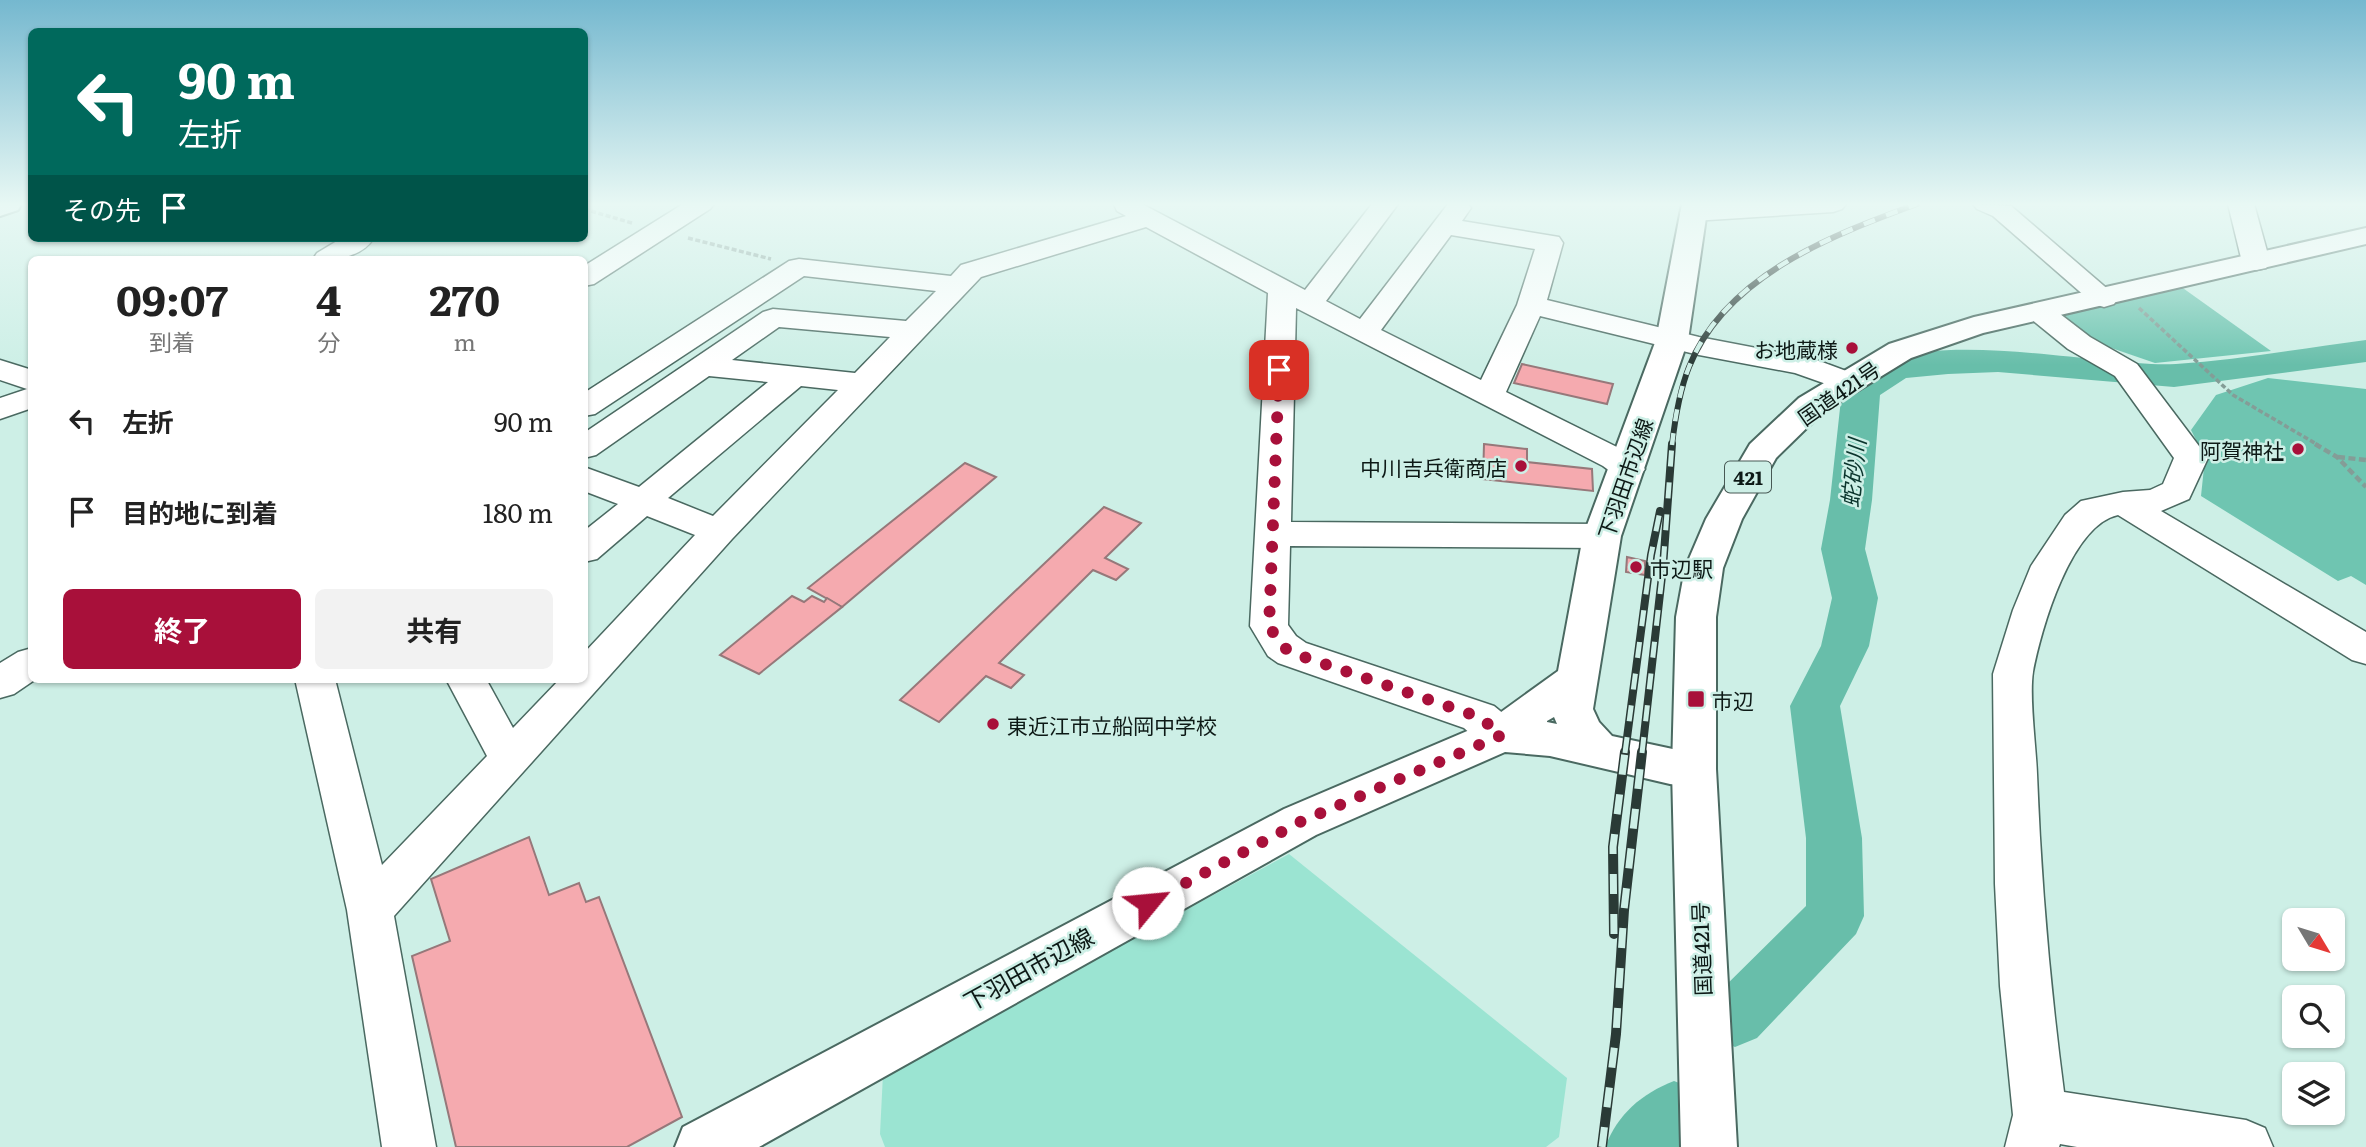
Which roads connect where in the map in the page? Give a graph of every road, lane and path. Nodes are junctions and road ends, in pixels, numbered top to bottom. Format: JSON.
{"nodes":[{"id":1,"x":616,"y":258,"type":"edge"},
{"id":2,"x":1016,"y":258,"type":"edge"},
{"id":3,"x":1223,"y":258,"type":"edge"},
{"id":4,"x":1333,"y":258,"type":"edge"},
{"id":5,"x":1421,"y":258,"type":"edge"},
{"id":6,"x":1546,"y":258,"type":"edge"},
{"id":7,"x":1686,"y":258,"type":"edge"},
{"id":8,"x":2063,"y":258,"type":"edge"},
{"id":9,"x":2255,"y":258,"type":"edge"},
{"id":10,"x":2275,"y":258,"type":"edge"},
{"id":11,"x":2256,"y":262,"type":"junction"},
{"id":12,"x":588,"y":275,"type":"edge"},
{"id":13,"x":958,"y":285,"type":"junction"},
{"id":14,"x":1296,"y":296,"type":"junction"},
{"id":15,"x":2113,"y":296,"type":"junction"},
{"id":16,"x":1531,"y":305,"type":"junction"},
{"id":17,"x":2041,"y":313,"type":"junction"},
{"id":18,"x":915,"y":331,"type":"junction"},
{"id":19,"x":1364,"y":333,"type":"junction"},
{"id":20,"x":1672,"y":340,"type":"junction"},
{"id":21,"x":703,"y":366,"type":"junction"},
{"id":22,"x":0,"y":369,"type":"edge"},
{"id":23,"x":794,"y":376,"type":"junction"},
{"id":24,"x":1846,"y":382,"type":"junction"},
{"id":25,"x":864,"y":383,"type":"junction"},
{"id":26,"x":1489,"y":396,"type":"junction"},
{"id":27,"x":24,"y":397,"type":"edge"},
{"id":28,"x":588,"y":404,"type":"edge"},
{"id":29,"x":588,"y":445,"type":"edge"},
{"id":30,"x":2337,"y":457,"type":"junction"},
{"id":31,"x":2366,"y":460,"type":"edge"},
{"id":32,"x":1629,"y":468,"type":"junction"},
{"id":33,"x":588,"y":480,"type":"edge"},
{"id":34,"x":2366,"y":487,"type":"edge"},
{"id":35,"x":643,"y":501,"type":"junction"},
{"id":36,"x":2123,"y":503,"type":"junction"},
{"id":37,"x":719,"y":531,"type":"junction"},
{"id":38,"x":1274,"y":534,"type":"junction"},
{"id":39,"x":1602,"y":536,"type":"junction"},
{"id":40,"x":588,"y":547,"type":"edge"},
{"id":41,"x":2366,"y":650,"type":"edge"},
{"id":42,"x":28,"y":665,"type":"edge"},
{"id":43,"x":588,"y":675,"type":"edge"},
{"id":44,"x":1576,"y":680,"type":"junction"},
{"id":45,"x":0,"y":683,"type":"edge"},
{"id":46,"x":316,"y":683,"type":"edge"},
{"id":47,"x":468,"y":683,"type":"edge"},
{"id":48,"x":580,"y":683,"type":"edge"},
{"id":49,"x":1502,"y":735,"type":"junction"},
{"id":50,"x":1595,"y":748,"type":"junction"},
{"id":51,"x":510,"y":760,"type":"junction"},
{"id":52,"x":1694,"y":769,"type":"junction"},
{"id":53,"x":370,"y":911,"type":"junction"},
{"id":54,"x":2036,"y":1131,"type":"edge"},
{"id":55,"x":409,"y":1147,"type":"edge"},
{"id":56,"x":703,"y":1147,"type":"edge"},
{"id":57,"x":1709,"y":1147,"type":"edge"},
{"id":58,"x":2246,"y":1147,"type":"edge"}],
"edges":[{"from":1,"to":12,"type":"street"},
{"from":2,"to":13,"type":"street"},
{"from":3,"to":14,"type":"street"},
{"from":4,"to":14,"type":"street"},
{"from":5,"to":19,"type":"street"},
{"from":6,"to":16,"type":"street"},
{"from":7,"to":20,"type":"main road","name":"下羽田市辺線"},
{"from":8,"to":15,"type":"street"},
{"from":9,"to":11,"type":"street"},
{"from":10,"to":11,"type":"main road","name":"国道421号","number":"421"},
{"from":11,"to":15,"type":"main road","name":"国道421号","number":"421"},
{"from":13,"to":18,"type":"street"},
{"from":13,"to":28,"type":"street"},
{"from":14,"to":19,"type":"street"},
{"from":14,"to":38,"type":"street"},
{"from":15,"to":17,"type":"main road","name":"国道421号","number":"421"},
{"from":15,"to":30,"type":"path"},
{"from":16,"to":20,"type":"street"},
{"from":16,"to":26,"type":"street"},
{"from":17,"to":24,"type":"main road","name":"国道421号","number":"421"},
{"from":17,"to":36,"type":"street"},
{"from":18,"to":21,"type":"street"},
{"from":18,"to":25,"type":"street"},
{"from":19,"to":26,"type":"street"},
{"from":20,"to":24,"type":"street"},
{"from":20,"to":32,"type":"main road","name":"下羽田市辺線"},
{"from":21,"to":23,"type":"street"},
{"from":21,"to":29,"type":"street"},
{"from":22,"to":27,"type":"street"},
{"from":23,"to":25,"type":"street"},
{"from":23,"to":35,"type":"street"},
{"from":24,"to":52,"type":"main road","name":"国道421号","number":"421"},
{"from":25,"to":37,"type":"street"},
{"from":26,"to":32,"type":"street"},
{"from":30,"to":31,"type":"path"},
{"from":30,"to":34,"type":"path"},
{"from":32,"to":39,"type":"main road","name":"下羽田市辺線"},
{"from":33,"to":35,"type":"street"},
{"from":35,"to":37,"type":"street"},
{"from":35,"to":40,"type":"street"},
{"from":36,"to":41,"type":"street"},
{"from":36,"to":54,"type":"street"},
{"from":37,"to":43,"type":"street"},
{"from":38,"to":39,"type":"street"},
{"from":38,"to":49,"type":"street"},
{"from":39,"to":44,"type":"main road","name":"下羽田市辺線"},
{"from":42,"to":45,"type":"street"},
{"from":44,"to":49,"type":"main road"},
{"from":44,"to":50,"type":"main road","name":"下羽田市辺線"},
{"from":46,"to":53,"type":"street"},
{"from":47,"to":51,"type":"street"},
{"from":48,"to":51,"type":"street"},
{"from":49,"to":50,"type":"main road","name":"下羽田市辺線"},
{"from":49,"to":56,"type":"main road","name":"下羽田市辺線"},
{"from":50,"to":52,"type":"main road","name":"下羽田市辺線"},
{"from":51,"to":53,"type":"street"},
{"from":52,"to":57,"type":"main road","name":"国道421号","number":"421"},
{"from":53,"to":55,"type":"street"},
{"from":54,"to":58,"type":"street"}]}
